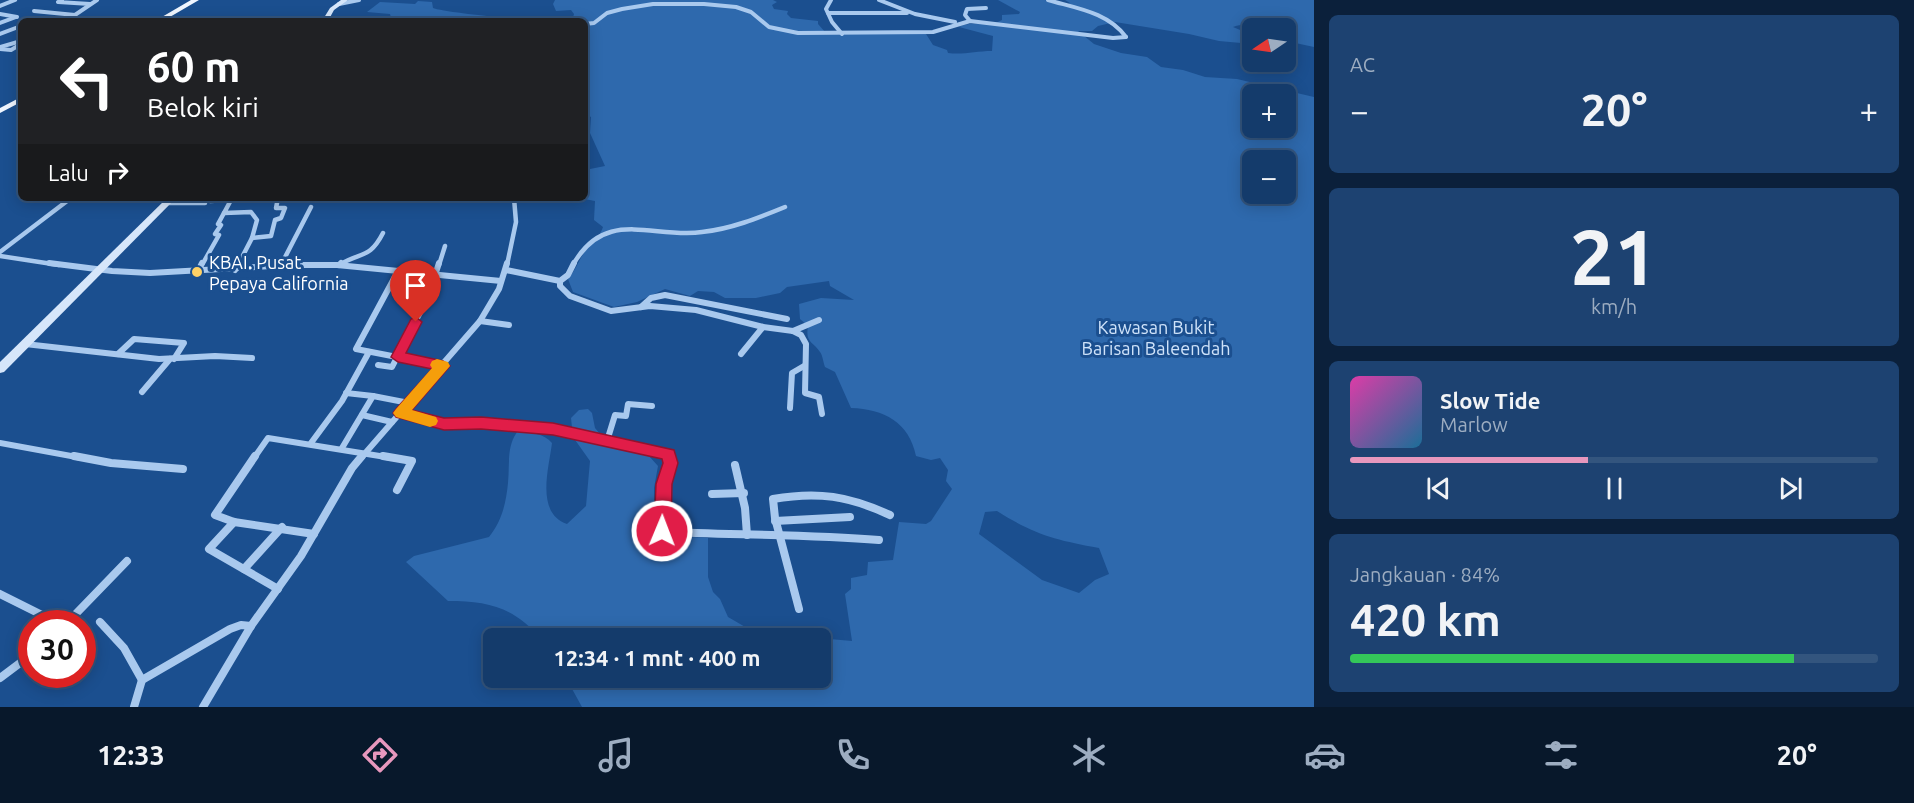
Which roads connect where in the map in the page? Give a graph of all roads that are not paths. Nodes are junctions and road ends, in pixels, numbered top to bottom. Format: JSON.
{"nodes":[{"id":1,"x":15,"y":0,"type":"edge"},
{"id":2,"x":62,"y":0,"type":"edge"},
{"id":3,"x":97,"y":0,"type":"edge"},
{"id":4,"x":196,"y":0,"type":"edge"},
{"id":5,"x":345,"y":0,"type":"edge"},
{"id":6,"x":359,"y":0,"type":"edge"},
{"id":7,"x":831,"y":0,"type":"edge"},
{"id":8,"x":879,"y":0,"type":"edge"},
{"id":9,"x":1048,"y":0,"type":"edge"},
{"id":10,"x":90,"y":4,"type":"junction"},
{"id":11,"x":337,"y":4,"type":"junction"},
{"id":12,"x":0,"y":6,"type":"edge"},
{"id":13,"x":986,"y":8,"type":"dead end"},
{"id":14,"x":34,"y":11,"type":"dead end"},
{"id":15,"x":828,"y":13,"type":"junction"},
{"id":16,"x":911,"y":13,"type":"junction"},
{"id":17,"x":0,"y":14,"type":"edge"},
{"id":18,"x":75,"y":15,"type":"junction"},
{"id":19,"x":70,"y":18,"type":"edge"},
{"id":20,"x":164,"y":18,"type":"edge"},
{"id":21,"x":327,"y":18,"type":"edge"},
{"id":22,"x":970,"y":21,"type":"junction"},
{"id":23,"x":962,"y":22,"type":"junction"},
{"id":24,"x":0,"y":23,"type":"edge"},
{"id":25,"x":588,"y":23,"type":"edge"},
{"id":26,"x":18,"y":27,"type":"edge"},
{"id":27,"x":0,"y":34,"type":"edge"},
{"id":28,"x":842,"y":34,"type":"junction"},
{"id":29,"x":18,"y":43,"type":"edge"},
{"id":30,"x":18,"y":44,"type":"edge"},
{"id":31,"x":0,"y":47,"type":"edge"},
{"id":32,"x":18,"y":101,"type":"edge"},
{"id":33,"x":0,"y":111,"type":"edge"},
{"id":34,"x":67,"y":201,"type":"edge"},
{"id":35,"x":169,"y":201,"type":"edge"},
{"id":36,"x":209,"y":201,"type":"edge"},
{"id":37,"x":230,"y":201,"type":"edge"},
{"id":38,"x":277,"y":201,"type":"edge"},
{"id":39,"x":514,"y":201,"type":"edge"},
{"id":40,"x":311,"y":207,"type":"dead end"},
{"id":41,"x":785,"y":207,"type":"dead end"},
{"id":42,"x":199,"y":212,"type":"dead end"},
{"id":43,"x":224,"y":213,"type":"junction"},
{"id":44,"x":383,"y":233,"type":"dead end"},
{"id":45,"x":252,"y":238,"type":"junction"},
{"id":46,"x":445,"y":246,"type":"dead end"},
{"id":47,"x":0,"y":254,"type":"edge"},
{"id":48,"x":281,"y":265,"type":"junction"},
{"id":49,"x":338,"y":265,"type":"junction"},
{"id":50,"x":100,"y":270,"type":"junction"},
{"id":51,"x":235,"y":270,"type":"junction"},
{"id":52,"x":506,"y":270,"type":"junction"},
{"id":53,"x":198,"y":271,"type":"junction"},
{"id":54,"x":398,"y":271,"type":"junction"},
{"id":55,"x":435,"y":276,"type":"junction"},
{"id":56,"x":501,"y":281,"type":"junction"},
{"id":57,"x":560,"y":281,"type":"junction"},
{"id":58,"x":641,"y":307,"type":"junction"},
{"id":59,"x":787,"y":319,"type":"dead end"},
{"id":60,"x":819,"y":320,"type":"dead end"},
{"id":61,"x":480,"y":321,"type":"junction"},
{"id":62,"x":508,"y":325,"type":"dead end"},
{"id":63,"x":763,"y":327,"type":"junction"},
{"id":64,"x":793,"y":331,"type":"junction"},
{"id":65,"x":25,"y":344,"type":"junction"},
{"id":66,"x":369,"y":352,"type":"junction"},
{"id":67,"x":118,"y":354,"type":"junction"},
{"id":68,"x":741,"y":354,"type":"dead end"},
{"id":69,"x":398,"y":357,"type":"junction"},
{"id":70,"x":252,"y":358,"type":"dead end"},
{"id":71,"x":172,"y":359,"type":"junction"},
{"id":72,"x":378,"y":365,"type":"dead end"},
{"id":73,"x":443,"y":366,"type":"junction"},
{"id":74,"x":804,"y":366,"type":"junction"},
{"id":75,"x":0,"y":369,"type":"edge"},
{"id":76,"x":142,"y":392,"type":"dead end"},
{"id":77,"x":346,"y":393,"type":"junction"},
{"id":78,"x":373,"y":396,"type":"junction"},
{"id":79,"x":409,"y":403,"type":"junction"},
{"id":80,"x":652,"y":406,"type":"dead end"},
{"id":81,"x":790,"y":408,"type":"dead end"},
{"id":82,"x":401,"y":413,"type":"junction"},
{"id":83,"x":822,"y":414,"type":"dead end"},
{"id":84,"x":362,"y":415,"type":"junction"},
{"id":85,"x":392,"y":422,"type":"junction"},
{"id":86,"x":607,"y":441,"type":"junction"},
{"id":87,"x":0,"y":443,"type":"edge"},
{"id":88,"x":311,"y":444,"type":"junction"},
{"id":89,"x":342,"y":448,"type":"junction"},
{"id":90,"x":366,"y":452,"type":"junction"},
{"id":91,"x":735,"y":465,"type":"dead end"},
{"id":92,"x":183,"y":469,"type":"dead end"},
{"id":93,"x":398,"y":490,"type":"dead end"},
{"id":94,"x":744,"y":493,"type":"junction"},
{"id":95,"x":712,"y":494,"type":"dead end"},
{"id":96,"x":890,"y":515,"type":"dead end"},
{"id":97,"x":850,"y":517,"type":"dead end"},
{"id":98,"x":775,"y":521,"type":"junction"},
{"id":99,"x":234,"y":522,"type":"junction"},
{"id":100,"x":282,"y":527,"type":"junction"},
{"id":101,"x":314,"y":534,"type":"junction"},
{"id":102,"x":747,"y":535,"type":"junction"},
{"id":103,"x":779,"y":536,"type":"junction"},
{"id":104,"x":879,"y":540,"type":"dead end"},
{"id":105,"x":127,"y":561,"type":"dead end"},
{"id":106,"x":244,"y":569,"type":"junction"},
{"id":107,"x":278,"y":589,"type":"junction"},
{"id":108,"x":0,"y":594,"type":"edge"},
{"id":109,"x":799,"y":609,"type":"dead end"},
{"id":110,"x":32,"y":610,"type":"edge"},
{"id":111,"x":80,"y":610,"type":"edge"},
{"id":112,"x":100,"y":622,"type":"dead end"},
{"id":113,"x":251,"y":627,"type":"junction"},
{"id":114,"x":18,"y":664,"type":"edge"},
{"id":115,"x":0,"y":678,"type":"edge"},
{"id":116,"x":142,"y":680,"type":"junction"},
{"id":117,"x":134,"y":707,"type":"edge"},
{"id":118,"x":203,"y":707,"type":"edge"}],
"edges":[{"from":1,"to":12,"type":"street"},
{"from":2,"to":10,"type":"street"},
{"from":3,"to":10,"type":"street"},
{"from":4,"to":20,"type":"main road"},
{"from":5,"to":11,"type":"main road"},
{"from":6,"to":11,"type":"street"},
{"from":7,"to":15,"type":"street"},
{"from":8,"to":16,"type":"street"},
{"from":9,"to":22,"type":"street"},
{"from":10,"to":18,"type":"street"},
{"from":11,"to":21,"type":"main road"},
{"from":13,"to":22,"type":"street"},
{"from":14,"to":18,"type":"street"},
{"from":15,"to":16,"type":"street"},
{"from":15,"to":28,"type":"street"},
{"from":16,"to":23,"type":"street"},
{"from":17,"to":24,"type":"street"},
{"from":18,"to":19,"type":"street"},
{"from":22,"to":23,"type":"street"},
{"from":23,"to":28,"type":"street"},
{"from":25,"to":28,"type":"street"},
{"from":26,"to":27,"type":"street"},
{"from":29,"to":31,"type":"street"},
{"from":30,"to":31,"type":"street"},
{"from":32,"to":33,"type":"main road"},
{"from":34,"to":47,"type":"street"},
{"from":35,"to":50,"type":"main road"},
{"from":36,"to":42,"type":"street"},
{"from":37,"to":43,"type":"street"},
{"from":38,"to":45,"type":"street"},
{"from":39,"to":52,"type":"street"},
{"from":40,"to":48,"type":"street"},
{"from":41,"to":57,"type":"street"},
{"from":43,"to":45,"type":"street"},
{"from":43,"to":53,"type":"street"},
{"from":44,"to":49,"type":"street"},
{"from":45,"to":51,"type":"street"},
{"from":46,"to":55,"type":"street"},
{"from":47,"to":50,"type":"street"},
{"from":48,"to":49,"type":"street"},
{"from":48,"to":51,"type":"street"},
{"from":49,"to":54,"type":"street"},
{"from":50,"to":53,"type":"street"},
{"from":50,"to":65,"type":"main road"},
{"from":51,"to":53,"type":"street"},
{"from":52,"to":56,"type":"street"},
{"from":52,"to":57,"type":"street"},
{"from":54,"to":55,"type":"street"},
{"from":54,"to":66,"type":"street"},
{"from":55,"to":56,"type":"street"},
{"from":55,"to":69,"type":"street"},
{"from":56,"to":61,"type":"street"},
{"from":57,"to":58,"type":"street"},
{"from":58,"to":59,"type":"street"},
{"from":58,"to":63,"type":"street"},
{"from":60,"to":64,"type":"street"},
{"from":61,"to":62,"type":"street"},
{"from":61,"to":73,"type":"street"},
{"from":63,"to":64,"type":"street"},
{"from":63,"to":68,"type":"street"},
{"from":64,"to":74,"type":"street"},
{"from":65,"to":67,"type":"street"},
{"from":65,"to":75,"type":"main road"},
{"from":66,"to":69,"type":"street"},
{"from":66,"to":77,"type":"street"},
{"from":67,"to":71,"type":"street"},
{"from":67,"to":71,"type":"street"},
{"from":69,"to":72,"type":"street"},
{"from":69,"to":73,"type":"street"},
{"from":70,"to":71,"type":"street"},
{"from":71,"to":76,"type":"street"},
{"from":73,"to":79,"type":"street"},
{"from":74,"to":81,"type":"street"},
{"from":74,"to":83,"type":"street"},
{"from":77,"to":78,"type":"street"},
{"from":77,"to":88,"type":"street"},
{"from":78,"to":79,"type":"street"},
{"from":78,"to":84,"type":"street"},
{"from":79,"to":82,"type":"street"},
{"from":80,"to":86,"type":"street"},
{"from":82,"to":85,"type":"street"},
{"from":82,"to":86,"type":"street"},
{"from":84,"to":85,"type":"street"},
{"from":84,"to":89,"type":"street"},
{"from":85,"to":90,"type":"street"},
{"from":86,"to":102,"type":"street"},
{"from":87,"to":92,"type":"street"},
{"from":88,"to":89,"type":"street"},
{"from":88,"to":99,"type":"street"},
{"from":89,"to":90,"type":"street"},
{"from":90,"to":93,"type":"street"},
{"from":90,"to":101,"type":"street"},
{"from":91,"to":94,"type":"street"},
{"from":94,"to":95,"type":"street"},
{"from":94,"to":102,"type":"street"},
{"from":96,"to":98,"type":"street"},
{"from":97,"to":98,"type":"street"},
{"from":98,"to":103,"type":"street"},
{"from":99,"to":100,"type":"street"},
{"from":99,"to":106,"type":"street"},
{"from":100,"to":101,"type":"street"},
{"from":100,"to":106,"type":"street"},
{"from":101,"to":107,"type":"street"},
{"from":102,"to":103,"type":"street"},
{"from":103,"to":104,"type":"street"},
{"from":103,"to":109,"type":"street"},
{"from":105,"to":111,"type":"street"},
{"from":106,"to":107,"type":"street"},
{"from":107,"to":113,"type":"street"},
{"from":108,"to":110,"type":"street"},
{"from":112,"to":116,"type":"street"},
{"from":113,"to":116,"type":"street"},
{"from":113,"to":118,"type":"street"},
{"from":114,"to":115,"type":"street"},
{"from":116,"to":117,"type":"street"}]}
